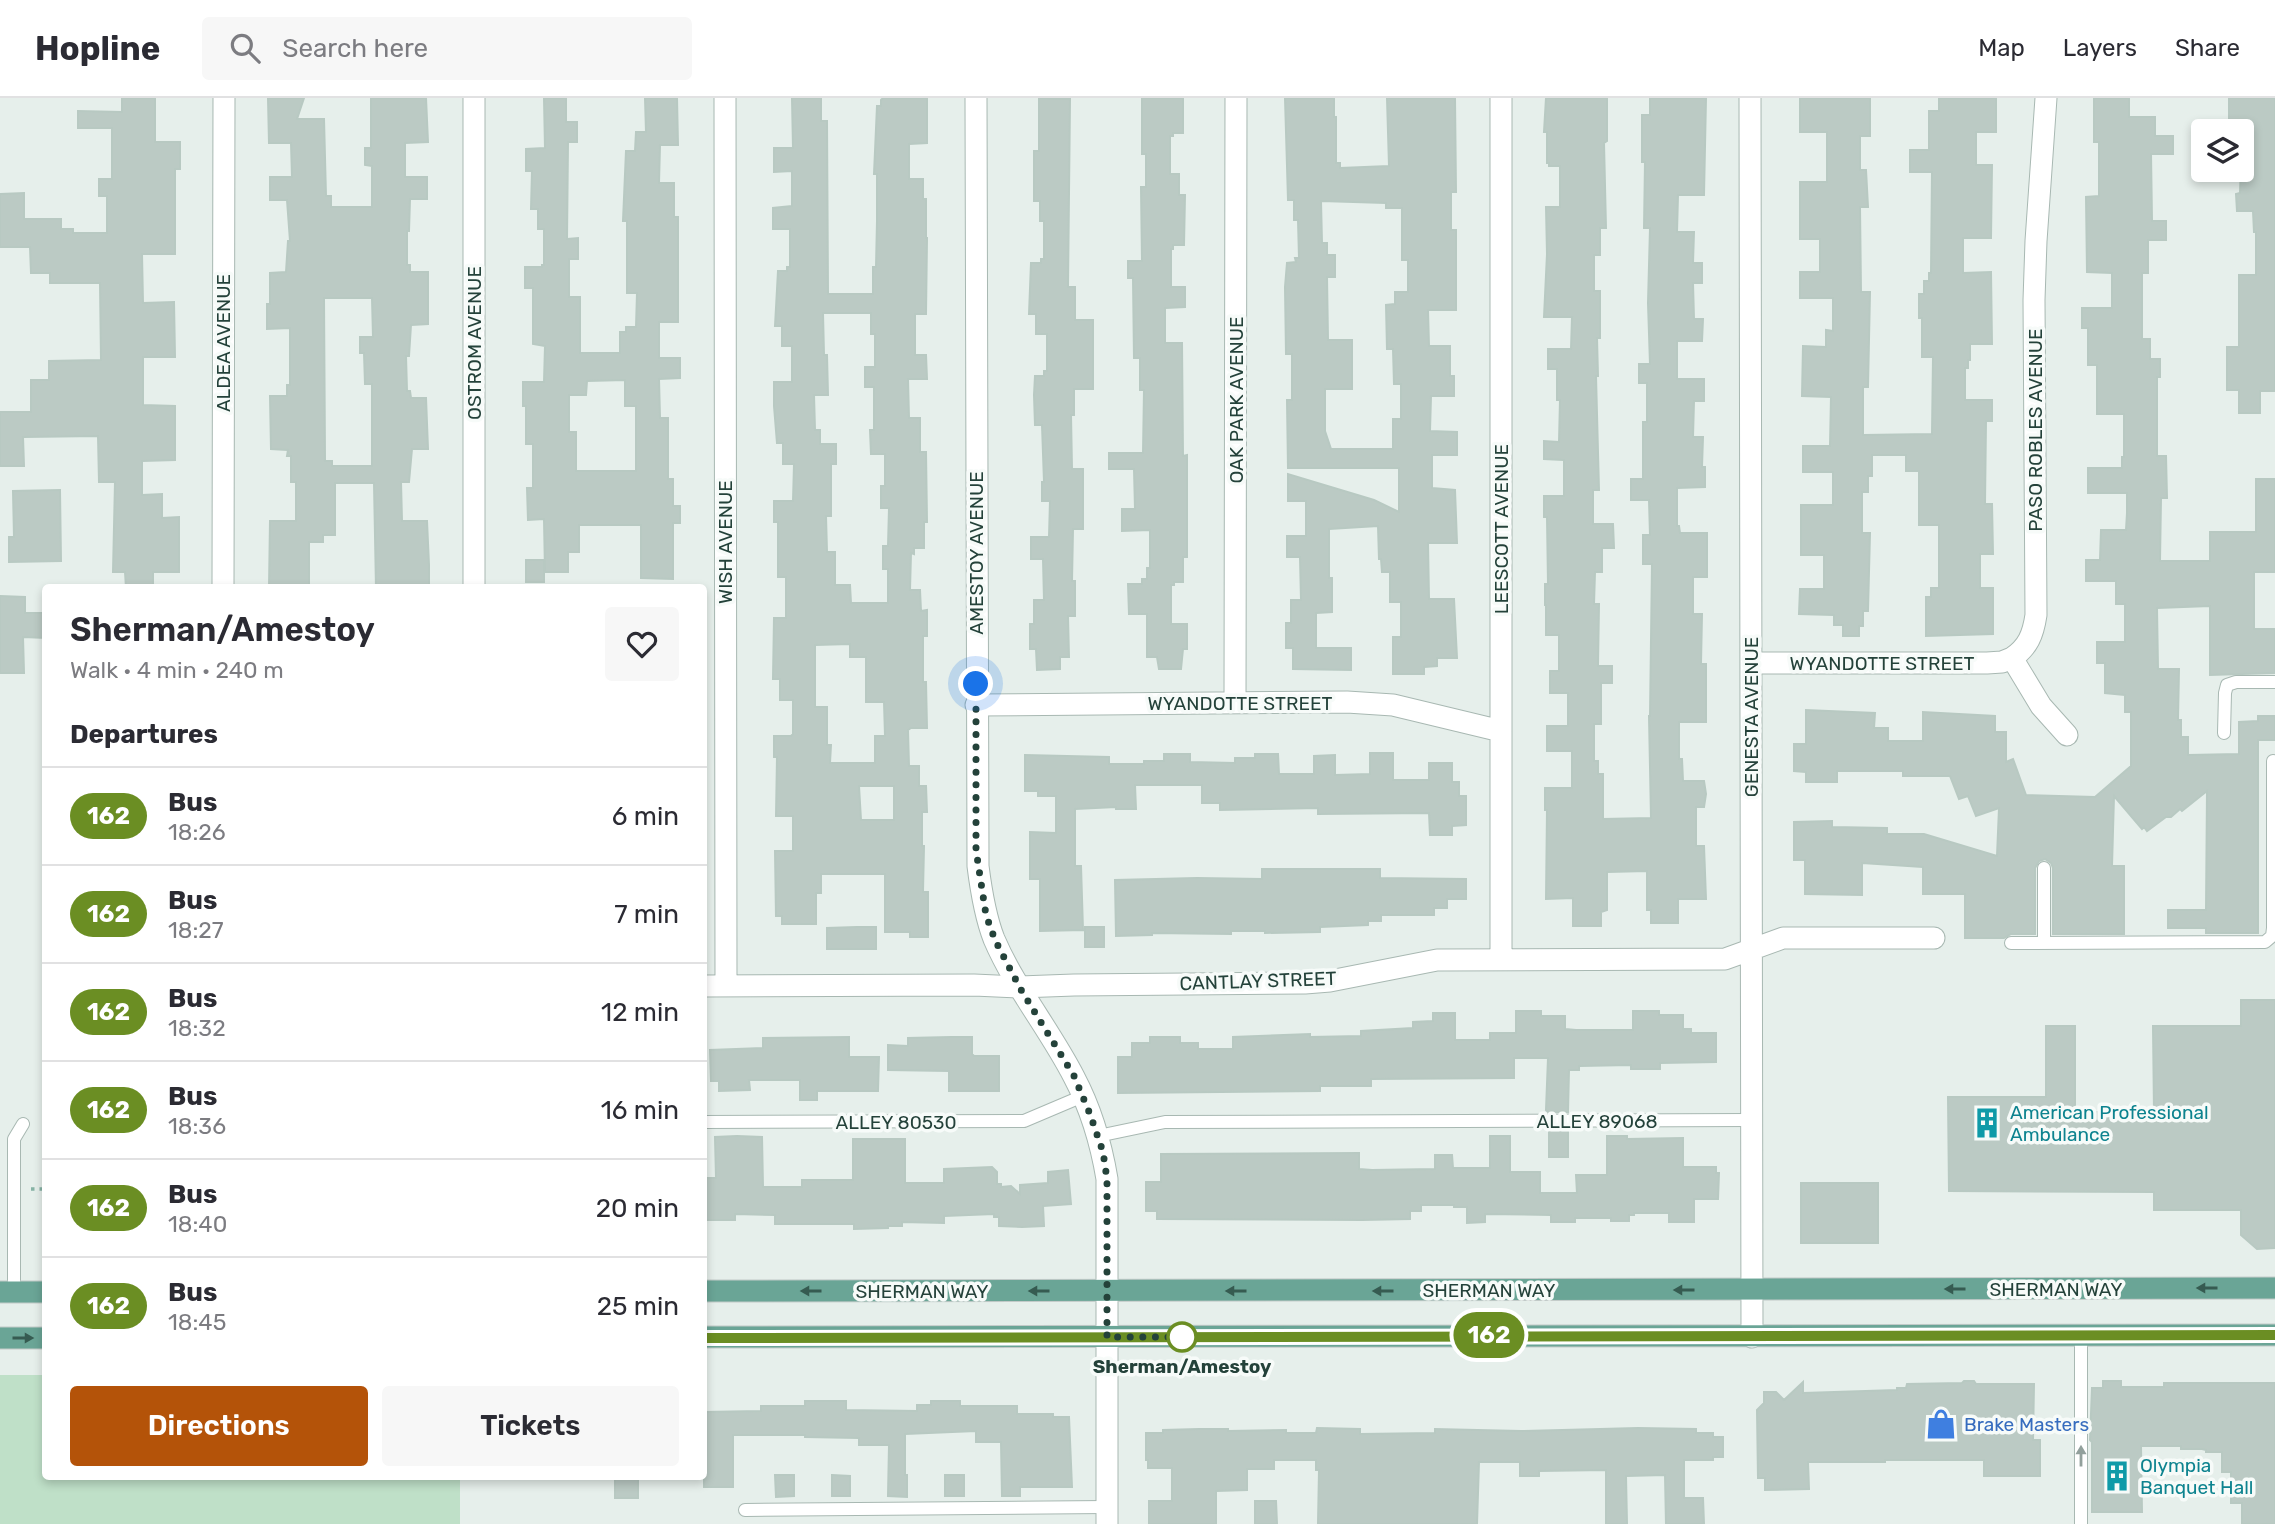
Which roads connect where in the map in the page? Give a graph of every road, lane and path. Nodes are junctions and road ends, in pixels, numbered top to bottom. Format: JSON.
{"nodes":[{"id":1,"x":224,"y":98,"type":"edge"},
{"id":2,"x":474,"y":98,"type":"edge"},
{"id":3,"x":725,"y":98,"type":"edge"},
{"id":4,"x":976,"y":98,"type":"edge"},
{"id":5,"x":1236,"y":98,"type":"edge"},
{"id":6,"x":1501,"y":98,"type":"edge"},
{"id":7,"x":1750,"y":98,"type":"edge"},
{"id":8,"x":2046,"y":98,"type":"edge"},
{"id":9,"x":223,"y":584,"type":"edge"},
{"id":10,"x":474,"y":584,"type":"edge"},
{"id":11,"x":2012,"y":658,"type":"junction"},
{"id":12,"x":1752,"y":663,"type":"junction"},
{"id":13,"x":2275,"y":682,"type":"edge"},
{"id":14,"x":1235,"y":703,"type":"junction"},
{"id":15,"x":976,"y":705,"type":"junction"},
{"id":16,"x":1501,"y":730,"type":"junction"},
{"id":17,"x":2224,"y":733,"type":"dead end"},
{"id":18,"x":2067,"y":735,"type":"dead end"},
{"id":19,"x":2273,"y":761,"type":"dead end"},
{"id":20,"x":2274,"y":861,"type":"edge"},
{"id":21,"x":2044,"y":868,"type":"dead end"},
{"id":22,"x":1934,"y":938,"type":"dead end"},
{"id":23,"x":2011,"y":943,"type":"dead end"},
{"id":24,"x":2044,"y":943,"type":"junction"},
{"id":25,"x":1752,"y":949,"type":"junction"},
{"id":26,"x":1501,"y":960,"type":"junction"},
{"id":27,"x":707,"y":986,"type":"edge"},
{"id":28,"x":726,"y":986,"type":"junction"},
{"id":29,"x":1020,"y":988,"type":"junction"},
{"id":30,"x":1083,"y":1096,"type":"junction"},
{"id":31,"x":1752,"y":1120,"type":"junction"},
{"id":32,"x":707,"y":1122,"type":"edge"},
{"id":33,"x":23,"y":1124,"type":"dead end"},
{"id":34,"x":1098,"y":1136,"type":"junction"},
{"id":35,"x":2275,"y":1288,"type":"edge"},
{"id":36,"x":1752,"y":1290,"type":"junction"},
{"id":37,"x":707,"y":1291,"type":"edge"},
{"id":38,"x":1107,"y":1291,"type":"junction"},
{"id":39,"x":7,"y":1292,"type":"edge"},
{"id":40,"x":42,"y":1292,"type":"edge"},
{"id":41,"x":2275,"y":1335,"type":"edge"},
{"id":42,"x":2081,"y":1336,"type":"junction"},
{"id":43,"x":1107,"y":1337,"type":"junction"},
{"id":44,"x":1752,"y":1337,"type":"junction"},
{"id":45,"x":0,"y":1338,"type":"edge"},
{"id":46,"x":42,"y":1338,"type":"edge"},
{"id":47,"x":707,"y":1338,"type":"edge"},
{"id":48,"x":745,"y":1510,"type":"dead end"},
{"id":49,"x":1107,"y":1516,"type":"edge"},
{"id":50,"x":2081,"y":1524,"type":"edge"}],
"edges":[{"from":1,"to":9,"type":"street","name":"ALDEA AVENUE"},
{"from":2,"to":10,"type":"street","name":"OSTROM AVENUE"},
{"from":3,"to":28,"type":"street","name":"WISH AVENUE"},
{"from":4,"to":15,"type":"street","name":"AMESTOY AVENUE"},
{"from":5,"to":14,"type":"street","name":"OAK PARK AVENUE"},
{"from":6,"to":16,"type":"street","name":"LEESCOTT AVENUE"},
{"from":7,"to":12,"type":"street","name":"GENESTA AVENUE"},
{"from":8,"to":11,"type":"street","name":"PASO ROBLES AVENUE"},
{"from":11,"to":12,"type":"street","name":"WYANDOTTE STREET"},
{"from":11,"to":18,"type":"street"},
{"from":12,"to":25,"type":"street","name":"GENESTA AVENUE"},
{"from":13,"to":17,"type":"lane"},
{"from":14,"to":15,"type":"street","name":"WYANDOTTE STREET"},
{"from":14,"to":16,"type":"street","name":"WYANDOTTE STREET"},
{"from":15,"to":29,"type":"street","name":"AMESTOY AVENUE"},
{"from":16,"to":26,"type":"street","name":"LEESCOTT AVENUE"},
{"from":19,"to":20,"type":"lane"},
{"from":20,"to":24,"type":"lane"},
{"from":21,"to":24,"type":"lane"},
{"from":22,"to":25,"type":"street","name":"CANTLAY STREET"},
{"from":23,"to":24,"type":"lane"},
{"from":25,"to":26,"type":"street","name":"CANTLAY STREET"},
{"from":25,"to":31,"type":"street","name":"GENESTA AVENUE"},
{"from":26,"to":29,"type":"street","name":"CANTLAY STREET"},
{"from":27,"to":28,"type":"street","name":"CANTLAY STREET"},
{"from":28,"to":29,"type":"street","name":"CANTLAY STREET"},
{"from":29,"to":30,"type":"street","name":"AMESTOY AVENUE"},
{"from":30,"to":32,"type":"lane","name":"ALLEY 80530"},
{"from":30,"to":34,"type":"street","name":"AMESTOY AVENUE"},
{"from":31,"to":34,"type":"lane","name":"ALLEY 89068"},
{"from":31,"to":36,"type":"street","name":"GENESTA AVENUE"},
{"from":33,"to":39,"type":"lane"},
{"from":34,"to":38,"type":"street","name":"AMESTOY AVENUE"},
{"from":35,"to":36,"type":"main road","name":"SHERMAN WAY","one_way":true},
{"from":36,"to":38,"type":"main road","name":"SHERMAN WAY","one_way":true},
{"from":36,"to":44,"type":"street","name":"GENESTA AVENUE"},
{"from":38,"to":37,"type":"main road","name":"SHERMAN WAY","one_way":true},
{"from":38,"to":43,"type":"street","name":"AMESTOY AVENUE"},
{"from":39,"to":40,"type":"main road"},
{"from":41,"to":42,"type":"main road"},
{"from":42,"to":44,"type":"main road"},
{"from":50,"to":42,"type":"lane","one_way":true},
{"from":43,"to":44,"type":"main road"},
{"from":43,"to":47,"type":"main road"},
{"from":43,"to":49,"type":"street","name":"AMESTOY AVENUE"},
{"from":45,"to":46,"type":"main road","one_way":true},
{"from":48,"to":49,"type":"lane"}]}
